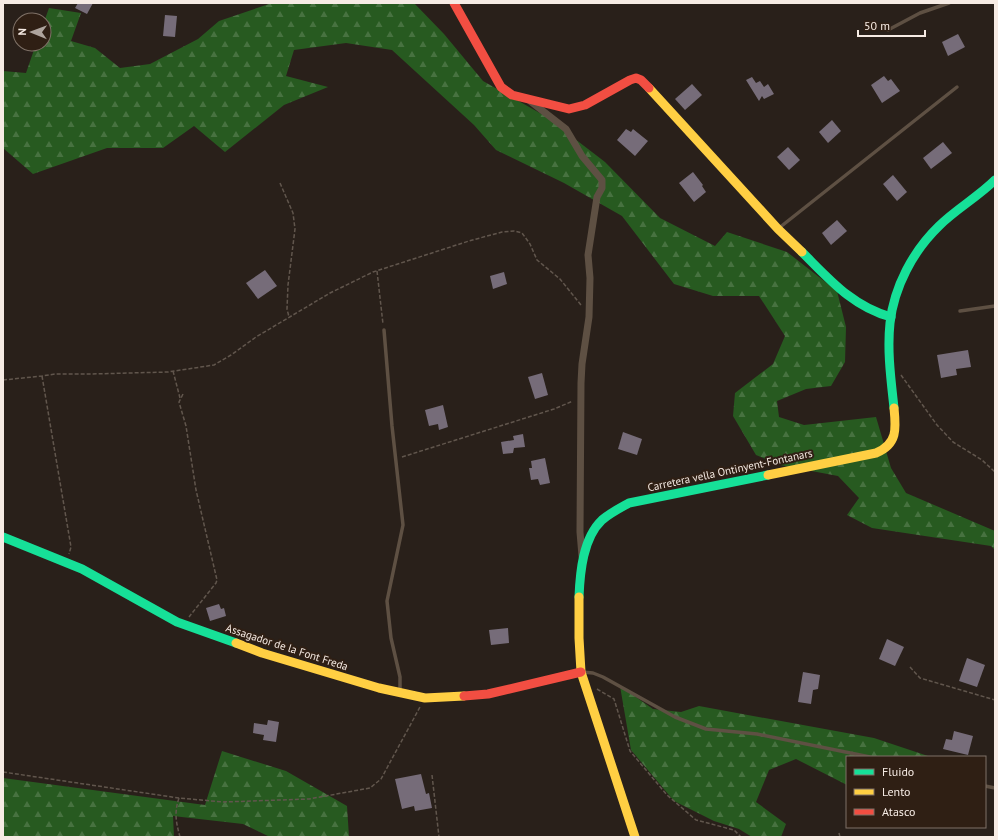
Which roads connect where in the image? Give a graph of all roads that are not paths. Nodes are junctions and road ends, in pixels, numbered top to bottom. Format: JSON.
{"nodes":[{"id":1,"x":454,"y":3,"type":"edge"},
{"id":2,"x":949,"y":3,"type":"edge"},
{"id":3,"x":888,"y":30,"type":"dead end"},
{"id":4,"x":957,"y":87,"type":"dead end"},
{"id":5,"x":527,"y":99,"type":"junction"},
{"id":6,"x":995,"y":180,"type":"edge"},
{"id":7,"x":778,"y":229,"type":"junction"},
{"id":8,"x":995,"y":306,"type":"edge"},
{"id":9,"x":960,"y":312,"type":"dead end"},
{"id":10,"x":891,"y":317,"type":"junction"},
{"id":11,"x":384,"y":330,"type":"road end"},
{"id":12,"x":3,"y":537,"type":"edge"},
{"id":13,"x":583,"y":561,"type":"junction"},
{"id":14,"x":581,"y":672,"type":"junction"},
{"id":15,"x":400,"y":693,"type":"junction"},
{"id":16,"x":865,"y":756,"type":"edge"},
{"id":17,"x":635,"y":837,"type":"edge"}],
"edges":[{"from":1,"to":5,"type":"street"},
{"from":2,"to":3,"type":"lane"},
{"from":4,"to":7,"type":"lane"},
{"from":5,"to":7,"type":"street"},
{"from":5,"to":13,"type":"street"},
{"from":6,"to":10,"type":"street","name":"Carretera vella Ontinyent-Fontanars"},
{"from":7,"to":10,"type":"street"},
{"from":8,"to":9,"type":"lane"},
{"from":10,"to":13,"type":"street","name":"Carretera vella Ontinyent-Fontanars"},
{"from":11,"to":15,"type":"lane"},
{"from":12,"to":15,"type":"street","name":"Assagador de la Font Freda"},
{"from":13,"to":14,"type":"street","name":"Carretera vella Ontinyent-Fontanars"},
{"from":14,"to":15,"type":"street","name":"Assagador de la Font Freda"},
{"from":14,"to":16,"type":"lane"},
{"from":14,"to":17,"type":"street","name":"Carretera vella Ontinyent-Fontanars"}]}
